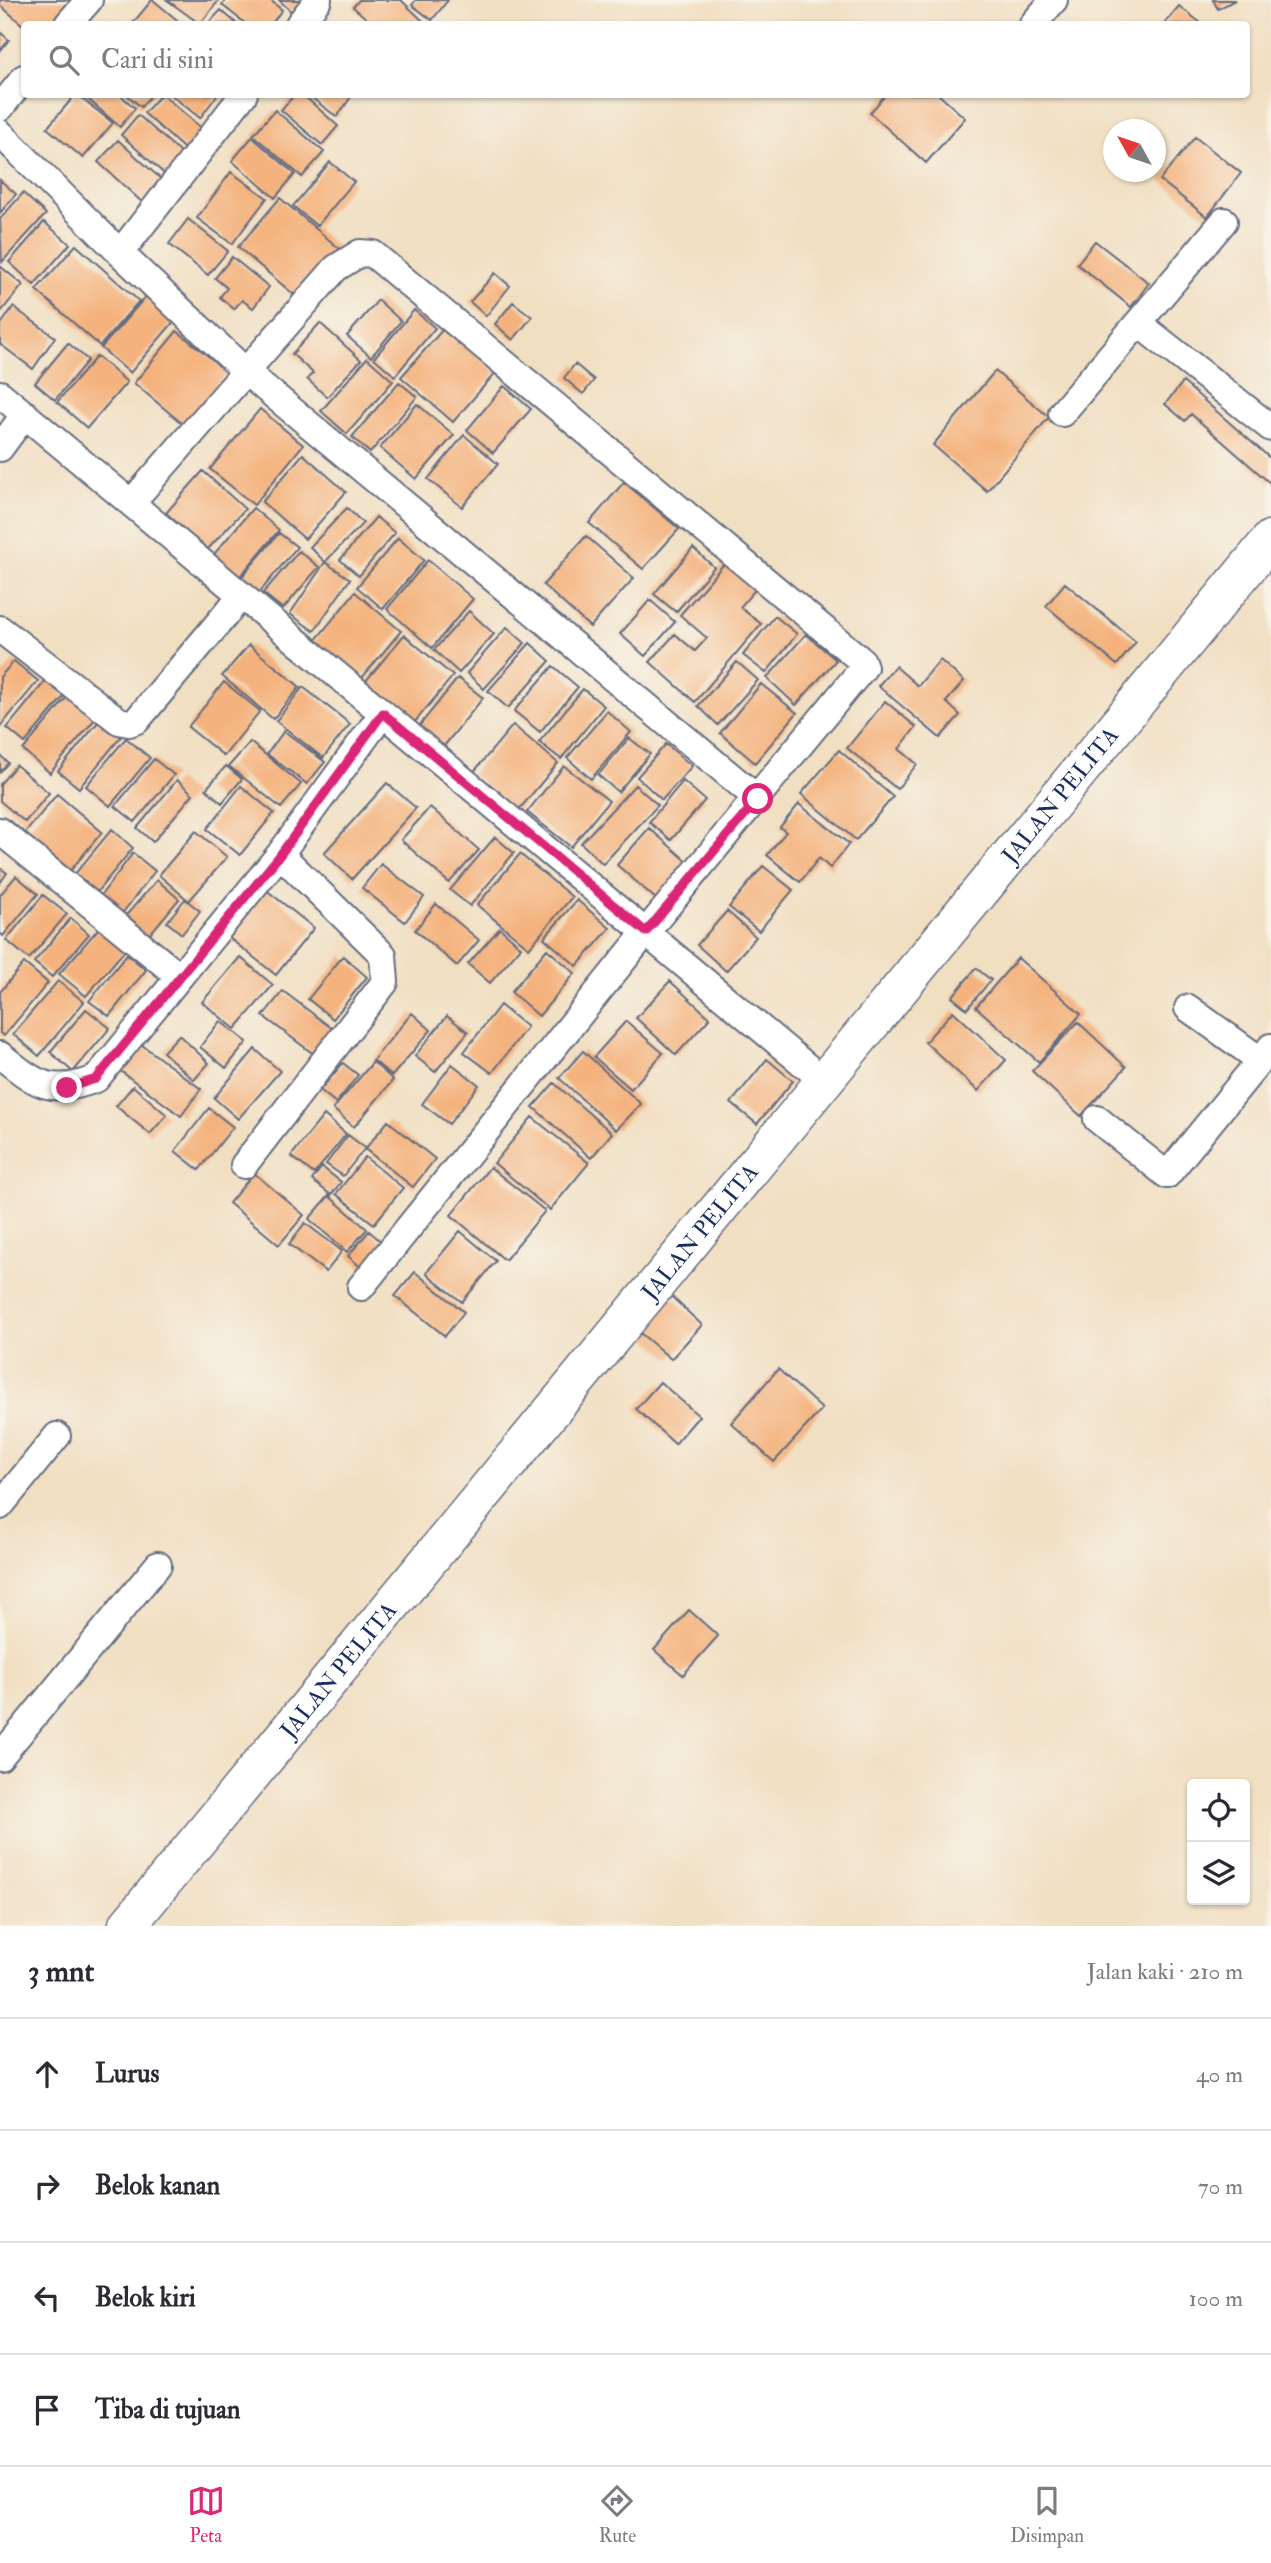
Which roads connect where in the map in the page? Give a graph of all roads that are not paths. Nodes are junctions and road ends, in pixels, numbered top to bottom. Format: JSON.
{"nodes":[{"id":1,"x":89,"y":0,"type":"edge"},
{"id":2,"x":318,"y":0,"type":"edge"},
{"id":3,"x":1054,"y":0,"type":"edge"},
{"id":4,"x":71,"y":21,"type":"edge"},
{"id":5,"x":301,"y":21,"type":"edge"},
{"id":6,"x":1036,"y":21,"type":"edge"},
{"id":7,"x":21,"y":82,"type":"edge"},
{"id":8,"x":241,"y":98,"type":"edge"},
{"id":9,"x":0,"y":108,"type":"edge"},
{"id":10,"x":0,"y":133,"type":"edge"},
{"id":11,"x":1224,"y":221,"type":"dead end"},
{"id":12,"x":120,"y":253,"type":"junction"},
{"id":13,"x":1138,"y":323,"type":"junction"},
{"id":14,"x":246,"y":372,"type":"junction"},
{"id":15,"x":0,"y":394,"type":"edge"},
{"id":16,"x":1062,"y":413,"type":"dead end"},
{"id":17,"x":24,"y":414,"type":"junction"},
{"id":18,"x":1271,"y":428,"type":"edge"},
{"id":19,"x":0,"y":448,"type":"edge"},
{"id":20,"x":131,"y":503,"type":"junction"},
{"id":21,"x":1271,"y":539,"type":"edge"},
{"id":22,"x":242,"y":595,"type":"junction"},
{"id":23,"x":0,"y":629,"type":"edge"},
{"id":24,"x":383,"y":713,"type":"junction"},
{"id":25,"x":758,"y":799,"type":"junction"},
{"id":26,"x":0,"y":831,"type":"edge"},
{"id":27,"x":280,"y":855,"type":"junction"},
{"id":28,"x":646,"y":932,"type":"junction"},
{"id":29,"x":179,"y":976,"type":"junction"},
{"id":30,"x":1188,"y":1008,"type":"dead end"},
{"id":31,"x":1266,"y":1054,"type":"edge"},
{"id":32,"x":0,"y":1055,"type":"edge"},
{"id":33,"x":824,"y":1081,"type":"junction"},
{"id":34,"x":1097,"y":1119,"type":"dead end"},
{"id":35,"x":244,"y":1165,"type":"dead end"},
{"id":36,"x":361,"y":1287,"type":"dead end"},
{"id":37,"x":57,"y":1436,"type":"dead end"},
{"id":38,"x":0,"y":1506,"type":"edge"},
{"id":39,"x":158,"y":1564,"type":"dead end"},
{"id":40,"x":0,"y":1757,"type":"edge"},
{"id":41,"x":127,"y":1926,"type":"edge"}],
"edges":[{"from":1,"to":4,"type":"street"},
{"from":2,"to":5,"type":"street"},
{"from":3,"to":6,"type":"street"},
{"from":7,"to":9,"type":"street"},
{"from":8,"to":12,"type":"street"},
{"from":10,"to":12,"type":"street"},
{"from":11,"to":13,"type":"street"},
{"from":12,"to":14,"type":"street"},
{"from":13,"to":16,"type":"street"},
{"from":13,"to":18,"type":"street"},
{"from":14,"to":20,"type":"street"},
{"from":14,"to":25,"type":"street"},
{"from":14,"to":25,"type":"street"},
{"from":15,"to":17,"type":"street"},
{"from":17,"to":19,"type":"street"},
{"from":17,"to":20,"type":"street"},
{"from":20,"to":22,"type":"street"},
{"from":21,"to":33,"type":"street","name":"JALAN PELITA"},
{"from":22,"to":23,"type":"street"},
{"from":22,"to":24,"type":"street"},
{"from":24,"to":27,"type":"street"},
{"from":24,"to":28,"type":"street"},
{"from":25,"to":28,"type":"street"},
{"from":26,"to":29,"type":"street"},
{"from":27,"to":29,"type":"street"},
{"from":27,"to":35,"type":"street"},
{"from":28,"to":33,"type":"street"},
{"from":28,"to":36,"type":"street"},
{"from":29,"to":32,"type":"street"},
{"from":30,"to":31,"type":"street"},
{"from":31,"to":34,"type":"street"},
{"from":33,"to":41,"type":"street","name":"JALAN PELITA"},
{"from":37,"to":38,"type":"street"},
{"from":39,"to":40,"type":"street"}]}
